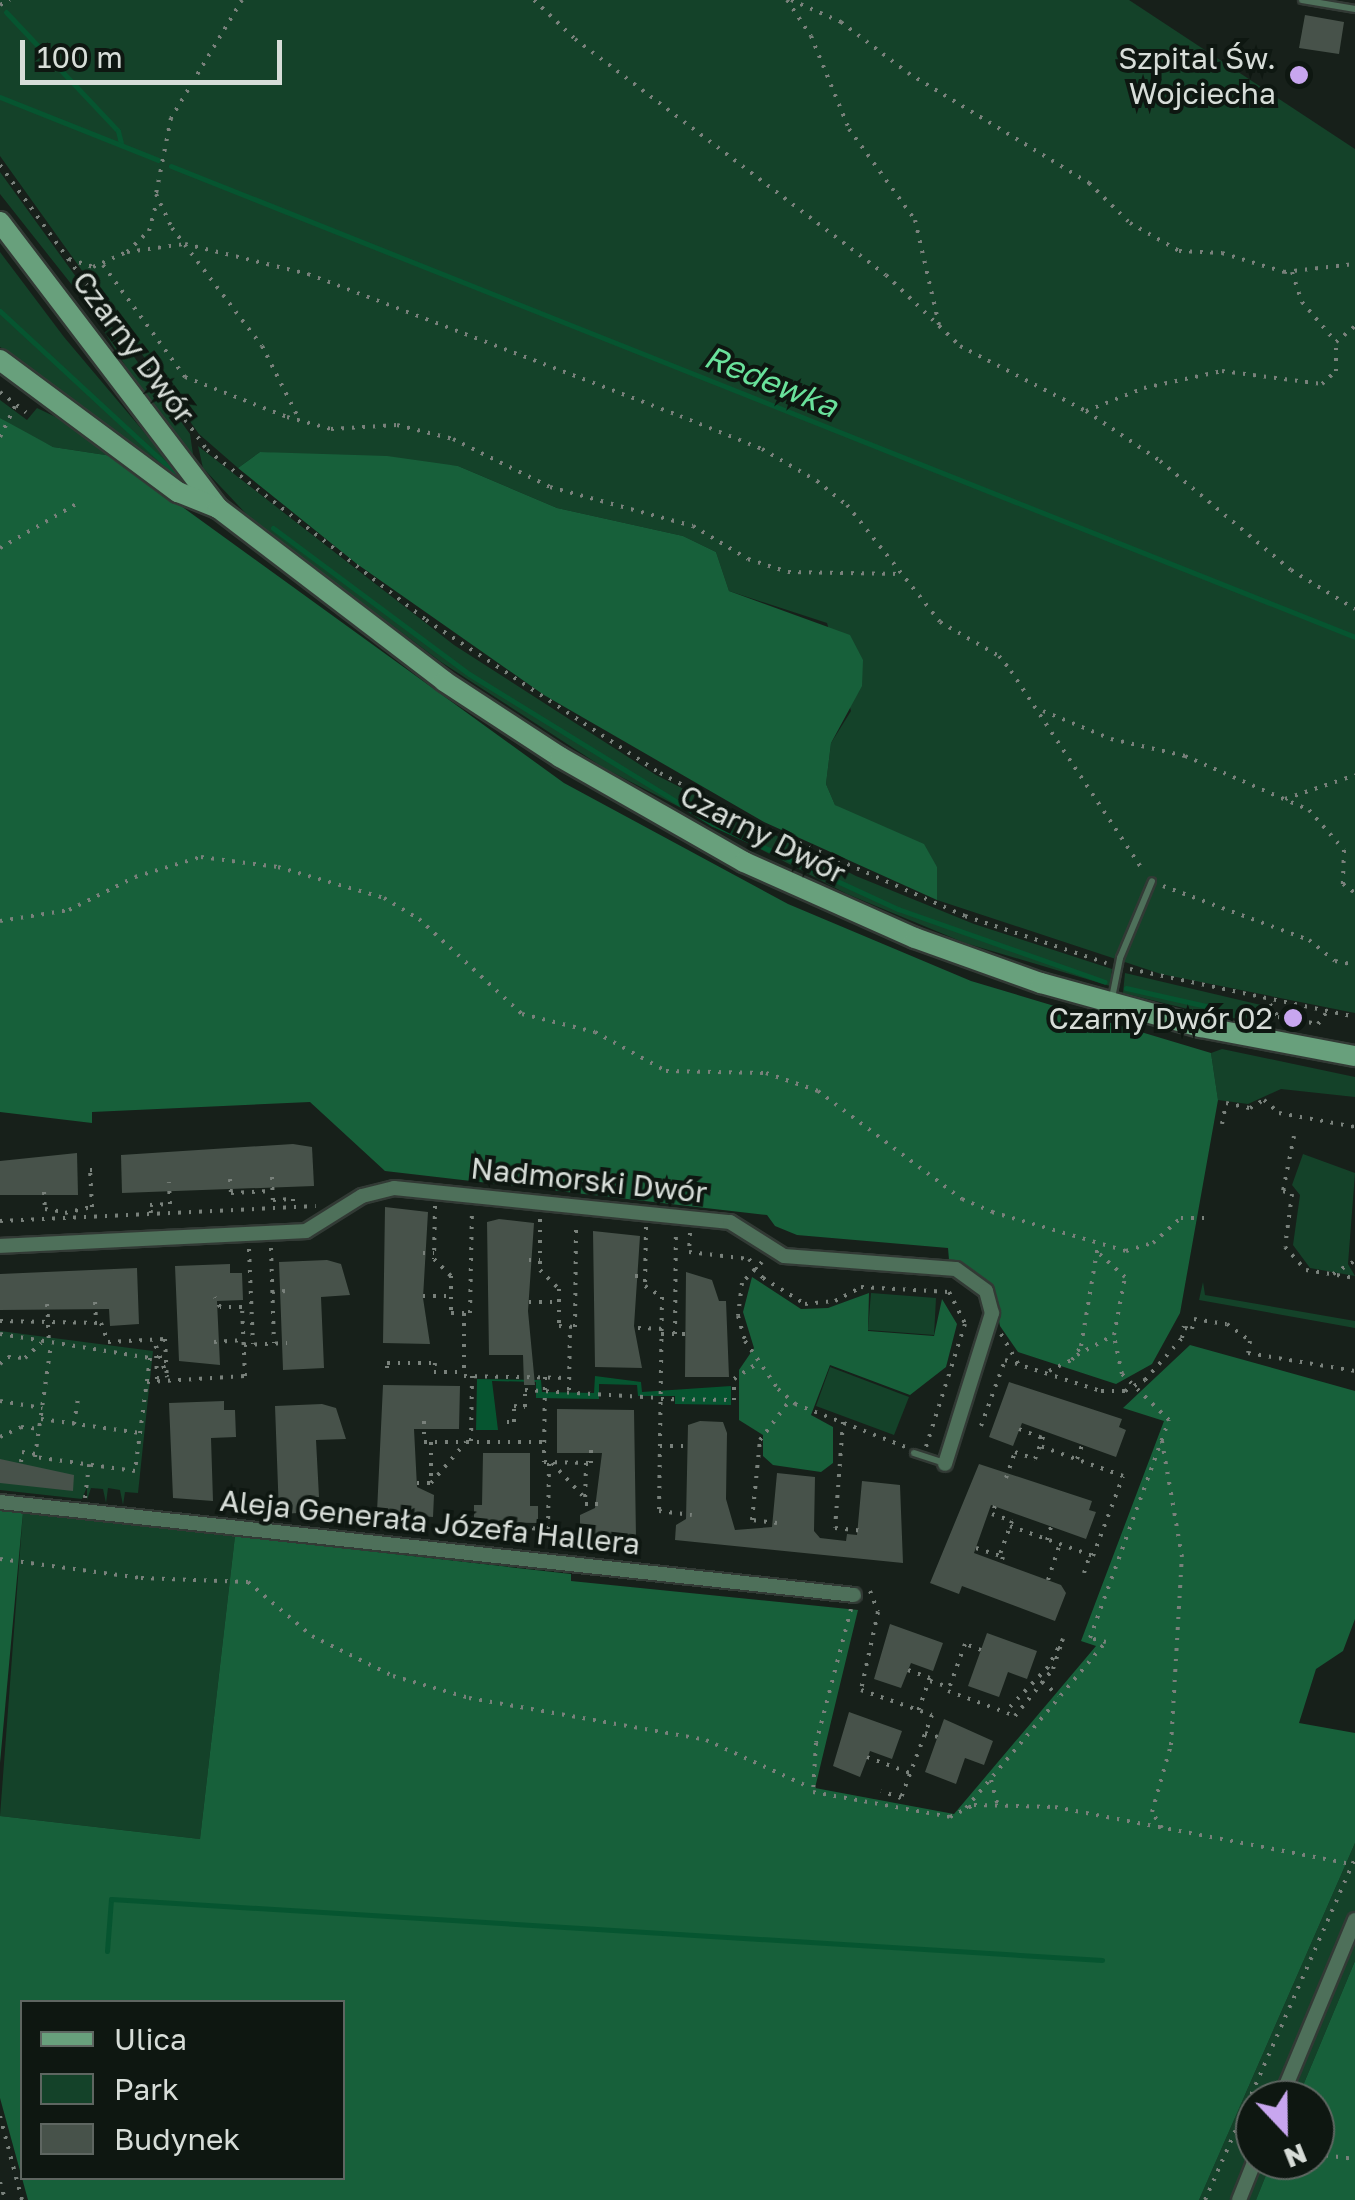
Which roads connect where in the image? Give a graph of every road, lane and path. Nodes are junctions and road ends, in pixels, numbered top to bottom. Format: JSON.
{"nodes":[{"id":1,"x":242,"y":0,"type":"edge"},
{"id":2,"x":534,"y":0,"type":"edge"},
{"id":3,"x":789,"y":0,"type":"edge"},
{"id":4,"x":1302,"y":0,"type":"edge"},
{"id":5,"x":1355,"y":9,"type":"edge"},
{"id":6,"x":0,"y":165,"type":"edge"},
{"id":7,"x":157,"y":201,"type":"junction"},
{"id":8,"x":0,"y":222,"type":"edge"},
{"id":9,"x":185,"y":244,"type":"junction"},
{"id":10,"x":127,"y":252,"type":"junction"},
{"id":11,"x":69,"y":259,"type":"junction"},
{"id":12,"x":1355,"y":264,"type":"edge"},
{"id":13,"x":103,"y":265,"type":"junction"},
{"id":14,"x":1292,"y":272,"type":"junction"},
{"id":15,"x":939,"y":325,"type":"junction"},
{"id":16,"x":1355,"y":326,"type":"edge"},
{"id":17,"x":1336,"y":342,"type":"junction"},
{"id":18,"x":0,"y":360,"type":"edge"},
{"id":19,"x":0,"y":392,"type":"edge"},
{"id":20,"x":16,"y":404,"type":"junction"},
{"id":21,"x":1086,"y":411,"type":"junction"},
{"id":22,"x":26,"y":412,"type":"dead end"},
{"id":23,"x":304,"y":422,"type":"junction"},
{"id":24,"x":0,"y":438,"type":"edge"},
{"id":25,"x":78,"y":502,"type":"dead end"},
{"id":26,"x":218,"y":508,"type":"junction"},
{"id":27,"x":0,"y":548,"type":"edge"},
{"id":28,"x":902,"y":574,"type":"junction"},
{"id":29,"x":1355,"y":609,"type":"edge"},
{"id":30,"x":1039,"y":710,"type":"junction"},
{"id":31,"x":1355,"y":775,"type":"edge"},
{"id":32,"x":1285,"y":799,"type":"junction"},
{"id":33,"x":1152,"y":882,"type":"junction"},
{"id":34,"x":1355,"y":893,"type":"edge"},
{"id":35,"x":0,"y":921,"type":"edge"},
{"id":36,"x":1119,"y":966,"type":"junction"},
{"id":37,"x":1355,"y":966,"type":"edge"},
{"id":38,"x":1269,"y":1002,"type":"junction"},
{"id":39,"x":1111,"y":1004,"type":"junction"},
{"id":40,"x":1326,"y":1012,"type":"junction"},
{"id":41,"x":1355,"y":1017,"type":"edge"},
{"id":42,"x":1355,"y":1056,"type":"edge"},
{"id":43,"x":1222,"y":1124,"type":"dead end"},
{"id":44,"x":1355,"y":1127,"type":"edge"},
{"id":45,"x":1294,"y":1136,"type":"dead end"},
{"id":46,"x":100,"y":1170,"type":"dead end"},
{"id":47,"x":272,"y":1177,"type":"dead end"},
{"id":48,"x":230,"y":1179,"type":"dead end"},
{"id":49,"x":169,"y":1182,"type":"dead end"},
{"id":50,"x":405,"y":1188,"type":"junction"},
{"id":51,"x":44,"y":1192,"type":"dead end"},
{"id":52,"x":272,"y":1192,"type":"junction"},
{"id":53,"x":435,"y":1202,"type":"junction"},
{"id":54,"x":447,"y":1204,"type":"dead end"},
{"id":55,"x":328,"y":1205,"type":"dead end"},
{"id":56,"x":460,"y":1205,"type":"dead end"},
{"id":57,"x":472,"y":1206,"type":"junction"},
{"id":58,"x":293,"y":1207,"type":"junction"},
{"id":59,"x":489,"y":1208,"type":"dead end"},
{"id":60,"x":523,"y":1212,"type":"dead end"},
{"id":61,"x":150,"y":1214,"type":"junction"},
{"id":62,"x":540,"y":1214,"type":"junction"},
{"id":63,"x":65,"y":1216,"type":"junction"},
{"id":64,"x":553,"y":1216,"type":"dead end"},
{"id":65,"x":565,"y":1217,"type":"dead end"},
{"id":66,"x":576,"y":1218,"type":"junction"},
{"id":67,"x":1204,"y":1218,"type":"dead end"},
{"id":68,"x":594,"y":1220,"type":"dead end"},
{"id":69,"x":0,"y":1221,"type":"edge"},
{"id":70,"x":629,"y":1224,"type":"dead end"},
{"id":71,"x":646,"y":1227,"type":"junction"},
{"id":72,"x":676,"y":1230,"type":"junction"},
{"id":73,"x":0,"y":1246,"type":"edge"},
{"id":74,"x":1097,"y":1249,"type":"junction"},
{"id":75,"x":270,"y":1253,"type":"dead end"},
{"id":76,"x":423,"y":1253,"type":"dead end"},
{"id":77,"x":434,"y":1253,"type":"junction"},
{"id":78,"x":774,"y":1253,"type":"junction"},
{"id":79,"x":250,"y":1254,"type":"dead end"},
{"id":80,"x":529,"y":1260,"type":"dead end"},
{"id":81,"x":540,"y":1260,"type":"junction"},
{"id":82,"x":1355,"y":1262,"type":"edge"},
{"id":83,"x":754,"y":1266,"type":"junction"},
{"id":84,"x":1333,"y":1274,"type":"junction"},
{"id":85,"x":635,"y":1276,"type":"dead end"},
{"id":86,"x":646,"y":1276,"type":"junction"},
{"id":87,"x":1355,"y":1278,"type":"edge"},
{"id":88,"x":286,"y":1291,"type":"dead end"},
{"id":89,"x":272,"y":1292,"type":"junction"},
{"id":90,"x":423,"y":1296,"type":"dead end"},
{"id":91,"x":451,"y":1296,"type":"junction"},
{"id":92,"x":215,"y":1297,"type":"dead end"},
{"id":93,"x":95,"y":1302,"type":"dead end"},
{"id":94,"x":528,"y":1302,"type":"dead end"},
{"id":95,"x":559,"y":1302,"type":"junction"},
{"id":96,"x":47,"y":1304,"type":"dead end"},
{"id":97,"x":464,"y":1314,"type":"junction"},
{"id":98,"x":0,"y":1322,"type":"edge"},
{"id":99,"x":48,"y":1322,"type":"junction"},
{"id":100,"x":96,"y":1323,"type":"junction"},
{"id":101,"x":570,"y":1326,"type":"junction"},
{"id":102,"x":638,"y":1328,"type":"dead end"},
{"id":103,"x":662,"y":1332,"type":"junction"},
{"id":104,"x":0,"y":1334,"type":"edge"},
{"id":105,"x":675,"y":1334,"type":"junction"},
{"id":106,"x":685,"y":1334,"type":"dead end"},
{"id":107,"x":1114,"y":1335,"type":"junction"},
{"id":108,"x":102,"y":1336,"type":"junction"},
{"id":109,"x":214,"y":1342,"type":"dead end"},
{"id":110,"x":244,"y":1342,"type":"junction"},
{"id":111,"x":41,"y":1343,"type":"junction"},
{"id":112,"x":287,"y":1343,"type":"dead end"},
{"id":113,"x":50,"y":1344,"type":"junction"},
{"id":114,"x":253,"y":1344,"type":"junction"},
{"id":115,"x":274,"y":1344,"type":"junction"},
{"id":116,"x":102,"y":1351,"type":"junction"},
{"id":117,"x":1076,"y":1354,"type":"junction"},
{"id":118,"x":759,"y":1362,"type":"junction"},
{"id":119,"x":0,"y":1364,"type":"edge"},
{"id":120,"x":387,"y":1368,"type":"dead end"},
{"id":121,"x":1355,"y":1371,"type":"edge"},
{"id":122,"x":464,"y":1372,"type":"junction"},
{"id":123,"x":1046,"y":1372,"type":"junction"},
{"id":124,"x":472,"y":1376,"type":"junction"},
{"id":125,"x":544,"y":1378,"type":"junction"},
{"id":126,"x":569,"y":1378,"type":"junction"},
{"id":127,"x":167,"y":1379,"type":"junction"},
{"id":128,"x":157,"y":1381,"type":"junction"},
{"id":129,"x":147,"y":1382,"type":"junction"},
{"id":130,"x":1135,"y":1387,"type":"junction"},
{"id":131,"x":569,"y":1390,"type":"junction"},
{"id":132,"x":542,"y":1392,"type":"junction"},
{"id":133,"x":661,"y":1396,"type":"junction"},
{"id":134,"x":78,"y":1399,"type":"dead end"},
{"id":135,"x":790,"y":1400,"type":"junction"},
{"id":136,"x":0,"y":1401,"type":"edge"},
{"id":137,"x":41,"y":1413,"type":"junction"},
{"id":138,"x":424,"y":1421,"type":"dead end"},
{"id":139,"x":507,"y":1422,"type":"dead end"},
{"id":140,"x":843,"y":1422,"type":"junction"},
{"id":141,"x":74,"y":1424,"type":"junction"},
{"id":142,"x":981,"y":1426,"type":"dead end"},
{"id":143,"x":39,"y":1429,"type":"junction"},
{"id":144,"x":1019,"y":1429,"type":"dead end"},
{"id":145,"x":140,"y":1433,"type":"junction"},
{"id":146,"x":0,"y":1437,"type":"edge"},
{"id":147,"x":1162,"y":1439,"type":"junction"},
{"id":148,"x":431,"y":1442,"type":"junction"},
{"id":149,"x":468,"y":1442,"type":"junction"},
{"id":150,"x":544,"y":1442,"type":"junction"},
{"id":151,"x":591,"y":1445,"type":"dead end"},
{"id":152,"x":1082,"y":1445,"type":"dead end"},
{"id":153,"x":660,"y":1446,"type":"junction"},
{"id":154,"x":688,"y":1446,"type":"dead end"},
{"id":155,"x":1040,"y":1446,"type":"junction"},
{"id":156,"x":914,"y":1453,"type":"joint"},
{"id":157,"x":36,"y":1454,"type":"junction"},
{"id":158,"x":923,"y":1456,"type":"junction"},
{"id":159,"x":1077,"y":1460,"type":"junction"},
{"id":160,"x":21,"y":1462,"type":"dead end"},
{"id":161,"x":551,"y":1462,"type":"junction"},
{"id":162,"x":586,"y":1463,"type":"junction"},
{"id":163,"x":90,"y":1464,"type":"junction"},
{"id":164,"x":946,"y":1464,"type":"joint"},
{"id":165,"x":1006,"y":1478,"type":"dead end"},
{"id":166,"x":417,"y":1483,"type":"dead end"},
{"id":167,"x":432,"y":1483,"type":"junction"},
{"id":168,"x":86,"y":1487,"type":"dead end"},
{"id":169,"x":585,"y":1499,"type":"junction"},
{"id":170,"x":0,"y":1502,"type":"edge"},
{"id":171,"x":598,"y":1504,"type":"dead end"},
{"id":172,"x":994,"y":1506,"type":"dead end"},
{"id":173,"x":692,"y":1514,"type":"dead end"},
{"id":174,"x":501,"y":1522,"type":"dead end"},
{"id":175,"x":777,"y":1522,"type":"dead end"},
{"id":176,"x":1010,"y":1526,"type":"junction"},
{"id":177,"x":1051,"y":1526,"type":"dead end"},
{"id":178,"x":862,"y":1530,"type":"dead end"},
{"id":179,"x":1047,"y":1540,"type":"junction"},
{"id":180,"x":1060,"y":1544,"type":"junction"},
{"id":181,"x":976,"y":1548,"type":"dead end"},
{"id":182,"x":1090,"y":1555,"type":"junction"},
{"id":183,"x":0,"y":1559,"type":"edge"},
{"id":184,"x":1084,"y":1573,"type":"dead end"},
{"id":185,"x":1048,"y":1580,"type":"dead end"},
{"id":186,"x":854,"y":1594,"type":"joint"},
{"id":187,"x":877,"y":1620,"type":"dead end"},
{"id":188,"x":981,"y":1650,"type":"dead end"},
{"id":189,"x":908,"y":1670,"type":"dead end"},
{"id":190,"x":929,"y":1680,"type":"junction"},
{"id":191,"x":1042,"y":1682,"type":"junction"},
{"id":192,"x":949,"y":1688,"type":"junction"},
{"id":193,"x":1060,"y":1696,"type":"junction"},
{"id":194,"x":918,"y":1711,"type":"junction"},
{"id":195,"x":1005,"y":1712,"type":"junction"},
{"id":196,"x":925,"y":1732,"type":"junction"},
{"id":197,"x":938,"y":1737,"type":"dead end"},
{"id":198,"x":867,"y":1757,"type":"dead end"},
{"id":199,"x":907,"y":1772,"type":"junction"},
{"id":200,"x":991,"y":1778,"type":"junction"},
{"id":201,"x":810,"y":1787,"type":"junction"},
{"id":202,"x":881,"y":1791,"type":"dead end"},
{"id":203,"x":997,"y":1804,"type":"junction"},
{"id":204,"x":966,"y":1808,"type":"junction"},
{"id":205,"x":1162,"y":1828,"type":"junction"},
{"id":206,"x":1354,"y":1861,"type":"edge"},
{"id":207,"x":1355,"y":1920,"type":"edge"},
{"id":208,"x":1312,"y":1983,"type":"dead end"},
{"id":209,"x":1300,"y":1985,"type":"junction"},
{"id":210,"x":1257,"y":2080,"type":"edge"},
{"id":211,"x":1288,"y":2080,"type":"edge"},
{"id":212,"x":0,"y":2116,"type":"edge"},
{"id":213,"x":1235,"y":2130,"type":"edge"},
{"id":214,"x":16,"y":2178,"type":"junction"},
{"id":215,"x":0,"y":2182,"type":"edge"},
{"id":216,"x":5,"y":2200,"type":"edge"},
{"id":217,"x":22,"y":2200,"type":"edge"},
{"id":218,"x":1205,"y":2200,"type":"edge"}],
"edges":[{"from":1,"to":7,"type":"path"},
{"from":2,"to":15,"type":"path"},
{"from":3,"to":14,"type":"path"},
{"from":3,"to":15,"type":"path"},
{"from":4,"to":5,"type":"lane"},
{"from":6,"to":11,"type":"path"},
{"from":7,"to":9,"type":"path"},
{"from":7,"to":10,"type":"path"},
{"from":8,"to":26,"type":"main road","name":"Czarny Dwór"},
{"from":9,"to":10,"type":"path"},
{"from":9,"to":23,"type":"path"},
{"from":9,"to":28,"type":"path"},
{"from":10,"to":13,"type":"path"},
{"from":11,"to":13,"type":"path"},
{"from":11,"to":36,"type":"path"},
{"from":12,"to":14,"type":"path"},
{"from":13,"to":23,"type":"path"},
{"from":14,"to":17,"type":"path"},
{"from":15,"to":21,"type":"path"},
{"from":16,"to":17,"type":"path"},
{"from":17,"to":21,"type":"path"},
{"from":18,"to":26,"type":"main road","name":"Czarny Dwór"},
{"from":19,"to":20,"type":"path"},
{"from":20,"to":22,"type":"path"},
{"from":20,"to":24,"type":"path"},
{"from":21,"to":29,"type":"path"},
{"from":23,"to":28,"type":"path"},
{"from":25,"to":27,"type":"path"},
{"from":26,"to":39,"type":"main road","name":"Czarny Dwór"},
{"from":28,"to":30,"type":"path"},
{"from":30,"to":32,"type":"path"},
{"from":30,"to":33,"type":"path"},
{"from":31,"to":32,"type":"path"},
{"from":32,"to":34,"type":"path"},
{"from":33,"to":36,"type":"lane"},
{"from":33,"to":37,"type":"path"},
{"from":35,"to":74,"type":"path"},
{"from":36,"to":38,"type":"path"},
{"from":36,"to":39,"type":"lane"},
{"from":38,"to":40,"type":"path"},
{"from":38,"to":40,"type":"path"},
{"from":39,"to":42,"type":"main road","name":"Czarny Dwór"},
{"from":40,"to":41,"type":"path"},
{"from":43,"to":44,"type":"path"},
{"from":45,"to":84,"type":"path"},
{"from":46,"to":63,"type":"path"},
{"from":47,"to":52,"type":"path"},
{"from":48,"to":52,"type":"path"},
{"from":49,"to":61,"type":"path"},
{"from":50,"to":53,"type":"path"},
{"from":50,"to":73,"type":"street","name":"Nadmorski Dwór"},
{"from":50,"to":78,"type":"street","name":"Nadmorski Dwór"},
{"from":51,"to":63,"type":"path"},
{"from":52,"to":58,"type":"path"},
{"from":53,"to":54,"type":"path"},
{"from":53,"to":77,"type":"path"},
{"from":55,"to":58,"type":"path"},
{"from":56,"to":57,"type":"path"},
{"from":57,"to":59,"type":"path"},
{"from":57,"to":97,"type":"path"},
{"from":58,"to":61,"type":"path"},
{"from":60,"to":62,"type":"path"},
{"from":61,"to":63,"type":"path"},
{"from":62,"to":64,"type":"path"},
{"from":62,"to":81,"type":"path"},
{"from":63,"to":69,"type":"path"},
{"from":65,"to":66,"type":"path"},
{"from":66,"to":68,"type":"path"},
{"from":66,"to":101,"type":"path"},
{"from":67,"to":74,"type":"path"},
{"from":70,"to":71,"type":"path"},
{"from":71,"to":72,"type":"path"},
{"from":71,"to":86,"type":"path"},
{"from":72,"to":83,"type":"path"},
{"from":72,"to":105,"type":"path"},
{"from":74,"to":107,"type":"path"},
{"from":74,"to":117,"type":"path"},
{"from":75,"to":89,"type":"path"},
{"from":76,"to":77,"type":"path"},
{"from":77,"to":91,"type":"path"},
{"from":78,"to":83,"type":"path"},
{"from":78,"to":164,"type":"street"},
{"from":79,"to":114,"type":"path"},
{"from":80,"to":81,"type":"path"},
{"from":81,"to":95,"type":"path"},
{"from":82,"to":84,"type":"path"},
{"from":83,"to":118,"type":"path"},
{"from":83,"to":158,"type":"path"},
{"from":84,"to":87,"type":"path"},
{"from":85,"to":86,"type":"path"},
{"from":86,"to":103,"type":"path"},
{"from":88,"to":89,"type":"path"},
{"from":89,"to":115,"type":"path"},
{"from":90,"to":91,"type":"path"},
{"from":91,"to":97,"type":"path"},
{"from":92,"to":110,"type":"path"},
{"from":93,"to":100,"type":"path"},
{"from":94,"to":95,"type":"path"},
{"from":95,"to":101,"type":"path"},
{"from":96,"to":99,"type":"path"},
{"from":97,"to":122,"type":"path"},
{"from":98,"to":99,"type":"path"},
{"from":99,"to":100,"type":"path"},
{"from":99,"to":113,"type":"path"},
{"from":100,"to":108,"type":"path"},
{"from":101,"to":126,"type":"path"},
{"from":102,"to":103,"type":"path"},
{"from":103,"to":105,"type":"path"},
{"from":103,"to":133,"type":"path"},
{"from":104,"to":111,"type":"path"},
{"from":105,"to":106,"type":"path"},
{"from":107,"to":117,"type":"path"},
{"from":107,"to":130,"type":"path"},
{"from":108,"to":116,"type":"path"},
{"from":108,"to":127,"type":"path"},
{"from":109,"to":110,"type":"path"},
{"from":110,"to":114,"type":"path"},
{"from":110,"to":127,"type":"path"},
{"from":111,"to":113,"type":"path"},
{"from":111,"to":119,"type":"path"},
{"from":112,"to":115,"type":"path"},
{"from":113,"to":116,"type":"path"},
{"from":113,"to":137,"type":"path"},
{"from":114,"to":115,"type":"path"},
{"from":116,"to":129,"type":"path"},
{"from":117,"to":123,"type":"path"},
{"from":118,"to":133,"type":"path"},
{"from":118,"to":135,"type":"path"},
{"from":120,"to":122,"type":"path"},
{"from":121,"to":130,"type":"path"},
{"from":122,"to":124,"type":"path"},
{"from":123,"to":130,"type":"path"},
{"from":123,"to":142,"type":"path"},
{"from":124,"to":125,"type":"path"},
{"from":124,"to":149,"type":"path"},
{"from":125,"to":126,"type":"path"},
{"from":125,"to":132,"type":"path"},
{"from":126,"to":131,"type":"path"},
{"from":127,"to":128,"type":"path"},
{"from":127,"to":128,"type":"path"},
{"from":128,"to":129,"type":"path"},
{"from":129,"to":145,"type":"path"},
{"from":130,"to":147,"type":"path"},
{"from":131,"to":132,"type":"path"},
{"from":131,"to":133,"type":"path"},
{"from":132,"to":139,"type":"path"},
{"from":132,"to":150,"type":"path"},
{"from":133,"to":153,"type":"path"},
{"from":134,"to":141,"type":"path"},
{"from":135,"to":140,"type":"path"},
{"from":135,"to":175,"type":"path"},
{"from":136,"to":137,"type":"path"},
{"from":137,"to":141,"type":"path"},
{"from":137,"to":143,"type":"path"},
{"from":138,"to":148,"type":"path"},
{"from":140,"to":156,"type":"path"},
{"from":140,"to":178,"type":"path"},
{"from":141,"to":145,"type":"path"},
{"from":143,"to":146,"type":"path"},
{"from":143,"to":157,"type":"path"},
{"from":144,"to":155,"type":"path"},
{"from":145,"to":163,"type":"path"},
{"from":147,"to":193,"type":"path"},
{"from":147,"to":205,"type":"path"},
{"from":148,"to":149,"type":"path"},
{"from":148,"to":167,"type":"path"},
{"from":149,"to":150,"type":"path"},
{"from":149,"to":167,"type":"path"},
{"from":150,"to":161,"type":"path"},
{"from":151,"to":162,"type":"path"},
{"from":152,"to":159,"type":"path"},
{"from":153,"to":154,"type":"path"},
{"from":153,"to":173,"type":"path"},
{"from":155,"to":159,"type":"path"},
{"from":155,"to":165,"type":"path"},
{"from":156,"to":158,"type":"lane"},
{"from":157,"to":160,"type":"path"},
{"from":157,"to":163,"type":"path"},
{"from":158,"to":164,"type":"lane"},
{"from":159,"to":182,"type":"path"},
{"from":161,"to":162,"type":"path"},
{"from":161,"to":169,"type":"path"},
{"from":161,"to":174,"type":"path"},
{"from":162,"to":169,"type":"path"},
{"from":163,"to":168,"type":"path"},
{"from":166,"to":167,"type":"path"},
{"from":169,"to":171,"type":"path"},
{"from":170,"to":186,"type":"street","name":"Aleja Generała Józefa Hallera"},
{"from":172,"to":176,"type":"path"},
{"from":176,"to":179,"type":"path"},
{"from":176,"to":181,"type":"path"},
{"from":177,"to":179,"type":"path"},
{"from":179,"to":180,"type":"path"},
{"from":180,"to":182,"type":"path"},
{"from":180,"to":185,"type":"path"},
{"from":182,"to":184,"type":"path"},
{"from":183,"to":201,"type":"path"},
{"from":186,"to":201,"type":"path"},
{"from":187,"to":194,"type":"path"},
{"from":188,"to":192,"type":"path"},
{"from":189,"to":190,"type":"path"},
{"from":190,"to":192,"type":"path"},
{"from":190,"to":194,"type":"path"},
{"from":191,"to":193,"type":"path"},
{"from":191,"to":195,"type":"path"},
{"from":191,"to":195,"type":"path"},
{"from":192,"to":195,"type":"path"},
{"from":193,"to":200,"type":"path"},
{"from":194,"to":196,"type":"path"},
{"from":196,"to":197,"type":"path"},
{"from":196,"to":199,"type":"path"},
{"from":198,"to":199,"type":"path"},
{"from":199,"to":202,"type":"path"},
{"from":200,"to":203,"type":"path"},
{"from":200,"to":204,"type":"path"},
{"from":201,"to":204,"type":"path"},
{"from":203,"to":204,"type":"path"},
{"from":203,"to":205,"type":"path"},
{"from":205,"to":206,"type":"path"},
{"from":206,"to":209,"type":"path"},
{"from":207,"to":211,"type":"street"},
{"from":208,"to":209,"type":"path"},
{"from":209,"to":210,"type":"path"},
{"from":212,"to":214,"type":"path"},
{"from":213,"to":218,"type":"path"},
{"from":214,"to":215,"type":"path"},
{"from":214,"to":217,"type":"path"},
{"from":215,"to":216,"type":"path"}]}
